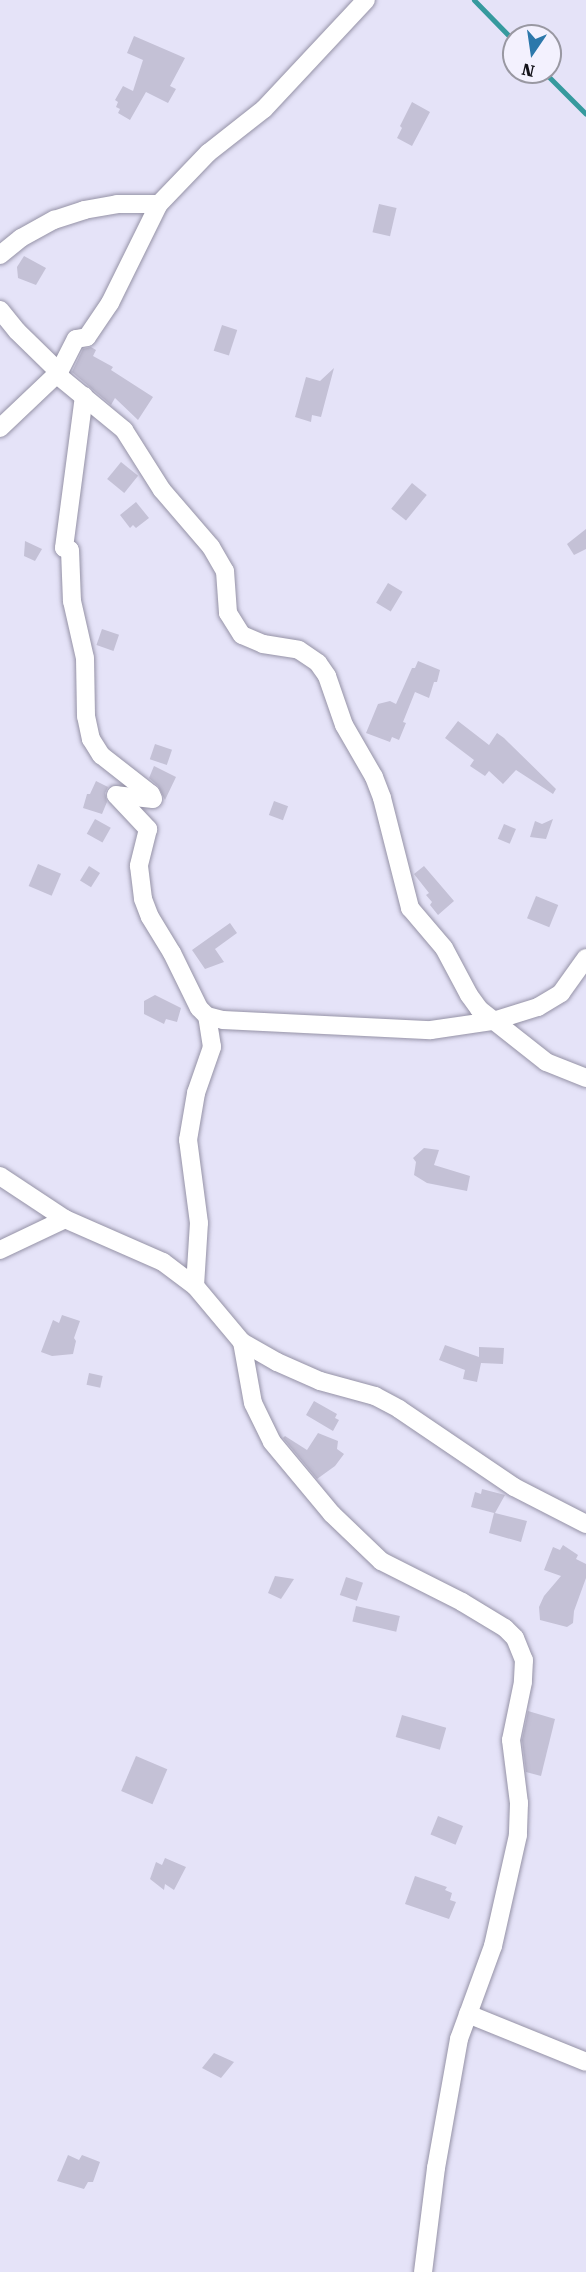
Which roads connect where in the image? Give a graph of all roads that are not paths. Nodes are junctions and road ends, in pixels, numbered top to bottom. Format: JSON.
{"nodes":[{"id":1,"x":366,"y":0,"type":"edge"},
{"id":2,"x":159,"y":204,"type":"junction"},
{"id":3,"x":0,"y":255,"type":"edge"},
{"id":4,"x":0,"y":310,"type":"edge"},
{"id":5,"x":59,"y":372,"type":"junction"},
{"id":6,"x":84,"y":396,"type":"junction"},
{"id":7,"x":0,"y":428,"type":"edge"},
{"id":8,"x":586,"y":958,"type":"edge"},
{"id":9,"x":207,"y":1016,"type":"junction"},
{"id":10,"x":493,"y":1022,"type":"junction"},
{"id":11,"x":586,"y":1078,"type":"edge"},
{"id":12,"x":0,"y":1176,"type":"edge"},
{"id":13,"x":65,"y":1219,"type":"junction"},
{"id":14,"x":0,"y":1250,"type":"edge"},
{"id":15,"x":195,"y":1286,"type":"junction"},
{"id":16,"x":242,"y":1342,"type":"junction"},
{"id":17,"x":586,"y":1524,"type":"edge"},
{"id":18,"x":468,"y":2014,"type":"junction"},
{"id":19,"x":586,"y":2062,"type":"edge"},
{"id":20,"x":423,"y":2272,"type":"edge"}],
"edges":[{"from":1,"to":2,"type":"street"},
{"from":2,"to":3,"type":"street"},
{"from":2,"to":5,"type":"street"},
{"from":4,"to":5,"type":"street"},
{"from":5,"to":6,"type":"street"},
{"from":5,"to":7,"type":"street"},
{"from":6,"to":9,"type":"street"},
{"from":6,"to":10,"type":"street"},
{"from":8,"to":10,"type":"street"},
{"from":9,"to":10,"type":"street"},
{"from":9,"to":15,"type":"street"},
{"from":10,"to":11,"type":"street"},
{"from":12,"to":13,"type":"street"},
{"from":13,"to":14,"type":"street"},
{"from":13,"to":15,"type":"street"},
{"from":15,"to":16,"type":"street"},
{"from":16,"to":17,"type":"street"},
{"from":16,"to":18,"type":"street"},
{"from":18,"to":19,"type":"street"},
{"from":18,"to":20,"type":"street"}]}
